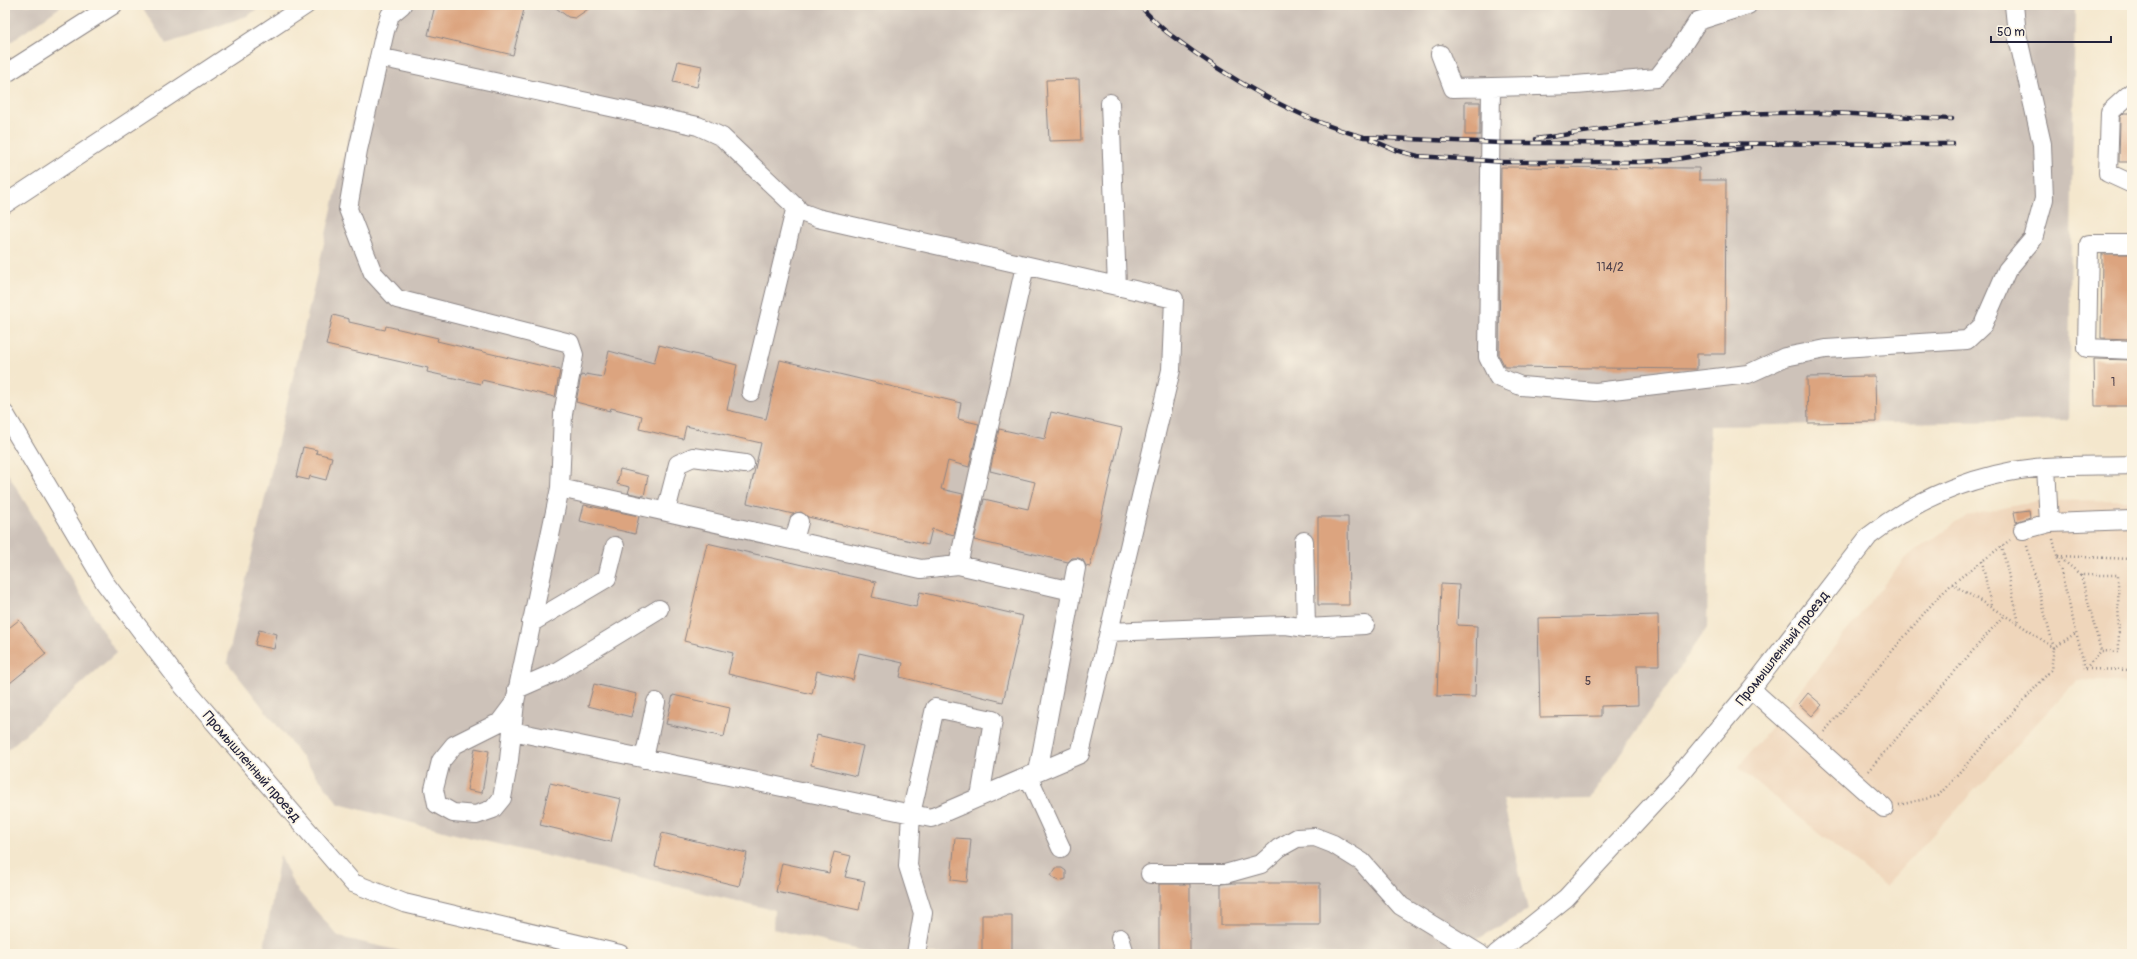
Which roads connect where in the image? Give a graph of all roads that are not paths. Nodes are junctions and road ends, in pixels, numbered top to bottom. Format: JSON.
{"nodes":[{"id":1,"x":113,"y":5,"type":"edge"},
{"id":2,"x":306,"y":5,"type":"edge"},
{"id":3,"x":402,"y":5,"type":"edge"},
{"id":4,"x":1748,"y":5,"type":"edge"},
{"id":5,"x":2014,"y":5,"type":"edge"},
{"id":6,"x":1440,"y":54,"type":"dead end"},
{"id":7,"x":379,"y":57,"type":"junction"},
{"id":8,"x":5,"y":74,"type":"edge"},
{"id":9,"x":1491,"y":87,"type":"junction"},
{"id":10,"x":2132,"y":92,"type":"edge"},
{"id":11,"x":1110,"y":103,"type":"dead end"},
{"id":12,"x":2132,"y":184,"type":"edge"},
{"id":13,"x":5,"y":204,"type":"edge"},
{"id":14,"x":796,"y":206,"type":"junction"},
{"id":15,"x":2132,"y":244,"type":"edge"},
{"id":16,"x":1025,"y":266,"type":"junction"},
{"id":17,"x":1117,"y":287,"type":"junction"},
{"id":18,"x":2132,"y":350,"type":"edge"},
{"id":19,"x":751,"y":392,"type":"dead end"},
{"id":20,"x":5,"y":414,"type":"edge"},
{"id":21,"x":745,"y":464,"type":"dead end"},
{"id":22,"x":2132,"y":465,"type":"edge"},
{"id":23,"x":2046,"y":467,"type":"junction"},
{"id":24,"x":560,"y":488,"type":"junction"},
{"id":25,"x":666,"y":511,"type":"junction"},
{"id":26,"x":2132,"y":520,"type":"edge"},
{"id":27,"x":799,"y":522,"type":"dead end"},
{"id":28,"x":2049,"y":523,"type":"junction"},
{"id":29,"x":2023,"y":530,"type":"road end"},
{"id":30,"x":794,"y":540,"type":"junction"},
{"id":31,"x":1304,"y":541,"type":"dead end"},
{"id":32,"x":615,"y":546,"type":"dead end"},
{"id":33,"x":958,"y":565,"type":"junction"},
{"id":34,"x":1076,"y":568,"type":"dead end"},
{"id":35,"x":1072,"y":591,"type":"junction"},
{"id":36,"x":659,"y":608,"type":"dead end"},
{"id":37,"x":531,"y":623,"type":"junction"},
{"id":38,"x":1365,"y":625,"type":"dead end"},
{"id":39,"x":1306,"y":628,"type":"junction"},
{"id":40,"x":1109,"y":632,"type":"junction"},
{"id":41,"x":1751,"y":689,"type":"junction"},
{"id":42,"x":516,"y":695,"type":"junction"},
{"id":43,"x":656,"y":702,"type":"dead end"},
{"id":44,"x":512,"y":731,"type":"junction"},
{"id":45,"x":644,"y":758,"type":"junction"},
{"id":46,"x":1033,"y":774,"type":"junction"},
{"id":47,"x":980,"y":797,"type":"junction"},
{"id":48,"x":1884,"y":808,"type":"road end"},
{"id":49,"x":911,"y":814,"type":"junction"},
{"id":50,"x":1061,"y":848,"type":"dead end"},
{"id":51,"x":1150,"y":874,"type":"dead end"},
{"id":52,"x":570,"y":942,"type":"junction"},
{"id":53,"x":554,"y":954,"type":"edge"},
{"id":54,"x":620,"y":954,"type":"edge"},
{"id":55,"x":916,"y":954,"type":"edge"},
{"id":56,"x":1480,"y":954,"type":"edge"},
{"id":57,"x":1496,"y":954,"type":"edge"}],
"edges":[{"from":1,"to":8,"type":"street"},
{"from":2,"to":13,"type":"street"},
{"from":3,"to":7,"type":"street"},
{"from":4,"to":9,"type":"street"},
{"from":5,"to":9,"type":"street"},
{"from":6,"to":9,"type":"street"},
{"from":7,"to":14,"type":"street"},
{"from":7,"to":24,"type":"street"},
{"from":10,"to":12,"type":"street"},
{"from":11,"to":17,"type":"street"},
{"from":14,"to":16,"type":"street"},
{"from":14,"to":19,"type":"street"},
{"from":15,"to":18,"type":"street"},
{"from":16,"to":17,"type":"street"},
{"from":16,"to":33,"type":"street"},
{"from":17,"to":40,"type":"street"},
{"from":20,"to":52,"type":"street","name":"Промышленный проезд"},
{"from":21,"to":25,"type":"street"},
{"from":22,"to":23,"type":"street","name":"Промышленный проезд"},
{"from":23,"to":28,"type":"street"},
{"from":23,"to":41,"type":"street","name":"Промышленный проезд"},
{"from":24,"to":25,"type":"street"},
{"from":24,"to":37,"type":"street"},
{"from":25,"to":30,"type":"street"},
{"from":26,"to":28,"type":"street"},
{"from":27,"to":30,"type":"street"},
{"from":28,"to":29,"type":"street"},
{"from":30,"to":33,"type":"street"},
{"from":31,"to":39,"type":"street"},
{"from":32,"to":37,"type":"street"},
{"from":33,"to":35,"type":"street"},
{"from":34,"to":35,"type":"street"},
{"from":35,"to":46,"type":"street"},
{"from":36,"to":42,"type":"street"},
{"from":37,"to":42,"type":"street"},
{"from":38,"to":39,"type":"street"},
{"from":39,"to":40,"type":"street"},
{"from":40,"to":46,"type":"street"},
{"from":41,"to":48,"type":"street"},
{"from":41,"to":57,"type":"street","name":"Промышленный проезд"},
{"from":42,"to":44,"type":"street"},
{"from":42,"to":44,"type":"street"},
{"from":43,"to":45,"type":"street"},
{"from":44,"to":45,"type":"street"},
{"from":45,"to":49,"type":"street"},
{"from":46,"to":47,"type":"street"},
{"from":46,"to":50,"type":"street"},
{"from":47,"to":49,"type":"street"},
{"from":47,"to":49,"type":"street"},
{"from":49,"to":55,"type":"street"},
{"from":51,"to":56,"type":"street"},
{"from":52,"to":53,"type":"street"},
{"from":52,"to":54,"type":"street","name":"Промышленный проезд"}]}
